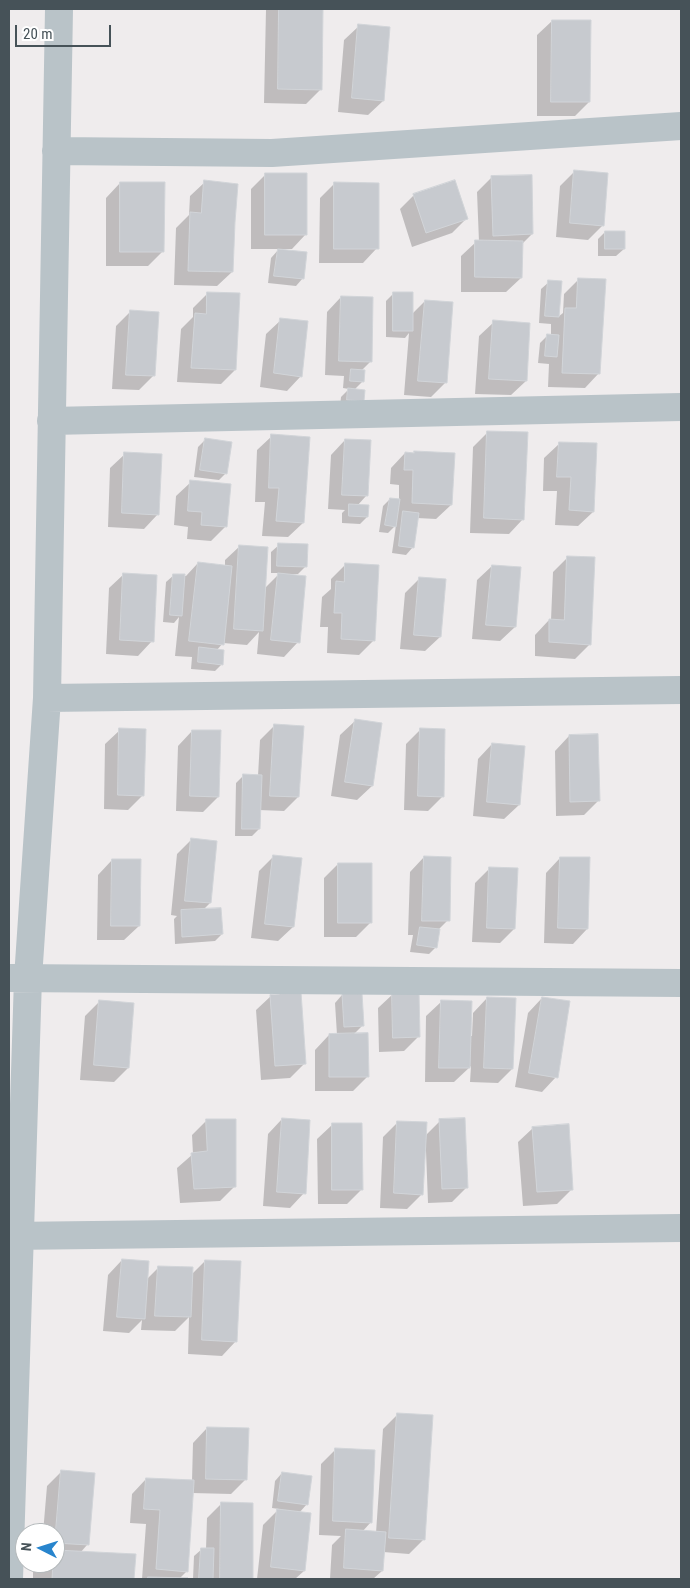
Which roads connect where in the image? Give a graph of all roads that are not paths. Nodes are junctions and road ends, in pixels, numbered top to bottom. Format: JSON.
{"nodes":[{"id":1,"x":58,"y":17,"type":"edge"},
{"id":2,"x":681,"y":126,"type":"edge"},
{"id":3,"x":56,"y":151,"type":"junction"},
{"id":4,"x":681,"y":407,"type":"edge"},
{"id":5,"x":51,"y":421,"type":"junction"},
{"id":6,"x":681,"y":690,"type":"edge"},
{"id":7,"x":47,"y":698,"type":"junction"},
{"id":8,"x":18,"y":978,"type":"edge"},
{"id":9,"x":681,"y":983,"type":"edge"},
{"id":10,"x":681,"y":1228,"type":"edge"},
{"id":11,"x":15,"y":1235,"type":"edge"},
{"id":12,"x":9,"y":1579,"type":"edge"}],
"edges":[{"from":1,"to":3,"type":"street"},
{"from":2,"to":3,"type":"street"},
{"from":3,"to":5,"type":"street"},
{"from":4,"to":5,"type":"street"},
{"from":5,"to":7,"type":"street"},
{"from":6,"to":7,"type":"street"},
{"from":7,"to":8,"type":"street"},
{"from":8,"to":9,"type":"street"},
{"from":8,"to":11,"type":"street"},
{"from":10,"to":11,"type":"street"},
{"from":11,"to":12,"type":"street"}]}
